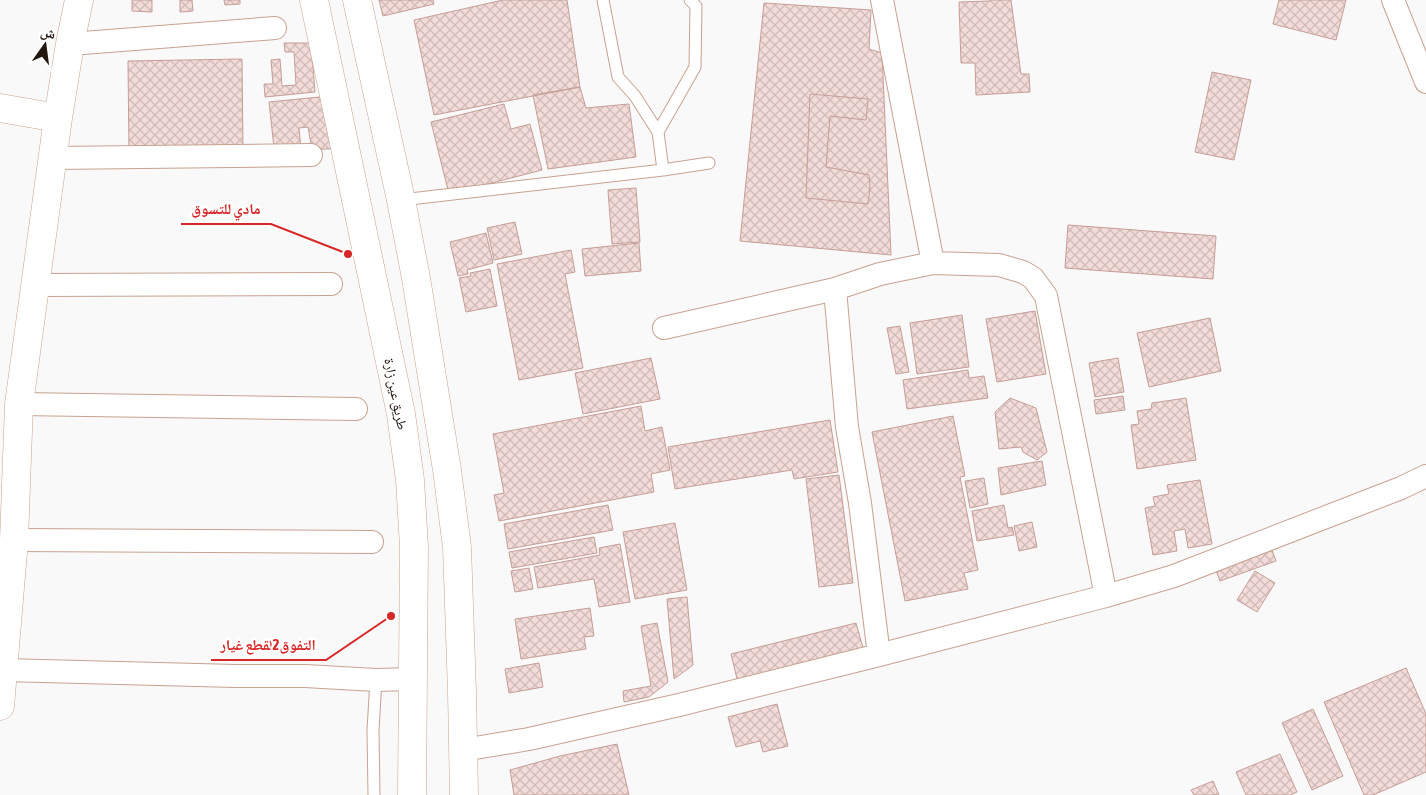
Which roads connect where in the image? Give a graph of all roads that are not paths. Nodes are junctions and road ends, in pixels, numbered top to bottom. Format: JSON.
{"nodes":[{"id":1,"x":79,"y":0,"type":"edge"},
{"id":2,"x":314,"y":0,"type":"edge"},
{"id":3,"x":357,"y":0,"type":"edge"},
{"id":4,"x":603,"y":0,"type":"edge"},
{"id":5,"x":690,"y":0,"type":"edge"},
{"id":6,"x":882,"y":0,"type":"edge"},
{"id":7,"x":1393,"y":0,"type":"edge"},
{"id":8,"x":276,"y":28,"type":"dead end"},
{"id":9,"x":70,"y":44,"type":"junction"},
{"id":10,"x":1426,"y":82,"type":"edge"},
{"id":11,"x":0,"y":108,"type":"edge"},
{"id":12,"x":58,"y":118,"type":"junction"},
{"id":13,"x":658,"y":132,"type":"junction"},
{"id":14,"x":311,"y":156,"type":"dead end"},
{"id":15,"x":52,"y":158,"type":"junction"},
{"id":16,"x":709,"y":163,"type":"dead end"},
{"id":17,"x":663,"y":170,"type":"junction"},
{"id":18,"x":401,"y":200,"type":"junction"},
{"id":19,"x":933,"y":263,"type":"junction"},
{"id":20,"x":331,"y":284,"type":"dead end"},
{"id":21,"x":35,"y":286,"type":"junction"},
{"id":22,"x":835,"y":289,"type":"junction"},
{"id":23,"x":664,"y":328,"type":"dead end"},
{"id":24,"x":19,"y":404,"type":"junction"},
{"id":25,"x":356,"y":409,"type":"dead end"},
{"id":26,"x":1426,"y":476,"type":"edge"},
{"id":27,"x":14,"y":540,"type":"junction"},
{"id":28,"x":372,"y":542,"type":"dead end"},
{"id":29,"x":1106,"y":596,"type":"junction"},
{"id":30,"x":879,"y":655,"type":"junction"},
{"id":31,"x":3,"y":670,"type":"junction"},
{"id":32,"x":413,"y":679,"type":"junction"},
{"id":33,"x":376,"y":680,"type":"junction"},
{"id":34,"x":0,"y":706,"type":"edge"},
{"id":35,"x":463,"y":750,"type":"junction"},
{"id":36,"x":374,"y":795,"type":"edge"},
{"id":37,"x":412,"y":795,"type":"edge"},
{"id":38,"x":464,"y":795,"type":"edge"}],
"edges":[{"from":1,"to":9,"type":"main road"},
{"from":2,"to":32,"type":"main road","name":"طريق عين زارة"},
{"from":3,"to":18,"type":"main road"},
{"from":4,"to":13,"type":"lane"},
{"from":5,"to":13,"type":"lane"},
{"from":6,"to":19,"type":"street"},
{"from":7,"to":10,"type":"street"},
{"from":8,"to":9,"type":"street"},
{"from":9,"to":12,"type":"main road"},
{"from":11,"to":12,"type":"main road"},
{"from":12,"to":15,"type":"main road"},
{"from":13,"to":17,"type":"lane"},
{"from":14,"to":15,"type":"street"},
{"from":15,"to":21,"type":"main road"},
{"from":16,"to":17,"type":"lane"},
{"from":17,"to":18,"type":"lane"},
{"from":18,"to":35,"type":"main road"},
{"from":19,"to":22,"type":"street"},
{"from":19,"to":29,"type":"street"},
{"from":20,"to":21,"type":"street"},
{"from":21,"to":24,"type":"main road"},
{"from":22,"to":23,"type":"street"},
{"from":22,"to":30,"type":"street"},
{"from":24,"to":25,"type":"street"},
{"from":24,"to":27,"type":"main road"},
{"from":26,"to":29,"type":"street"},
{"from":27,"to":28,"type":"street"},
{"from":27,"to":31,"type":"main road"},
{"from":29,"to":30,"type":"street"},
{"from":30,"to":35,"type":"street"},
{"from":31,"to":33,"type":"street"},
{"from":31,"to":34,"type":"main road"},
{"from":32,"to":33,"type":"street"},
{"from":32,"to":37,"type":"main road","name":"طريق عين زارة"},
{"from":33,"to":36,"type":"lane"},
{"from":35,"to":38,"type":"main road"}]}
